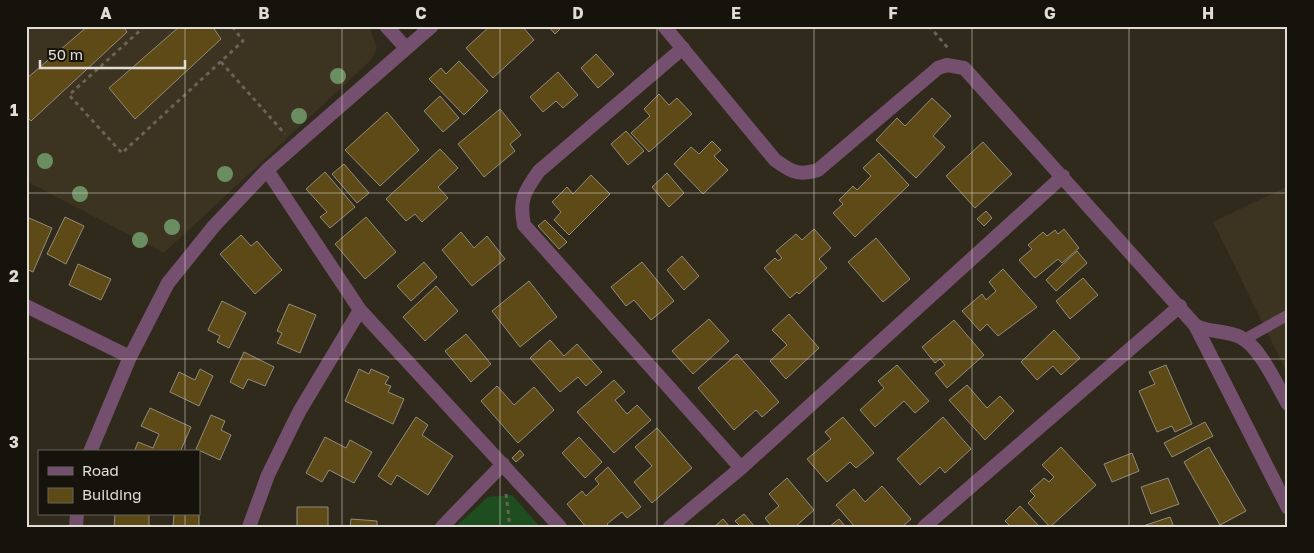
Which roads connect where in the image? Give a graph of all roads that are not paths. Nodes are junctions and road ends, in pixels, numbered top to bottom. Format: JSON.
{"nodes":[{"id":1,"x":386,"y":26,"type":"edge"},
{"id":2,"x":432,"y":26,"type":"edge"},
{"id":3,"x":664,"y":26,"type":"edge"},
{"id":4,"x":406,"y":48,"type":"junction"},
{"id":5,"x":683,"y":48,"type":"junction"},
{"id":6,"x":267,"y":170,"type":"junction"},
{"id":7,"x":1063,"y":176,"type":"junction"},
{"id":8,"x":26,"y":306,"type":"edge"},
{"id":9,"x":1180,"y":306,"type":"junction"},
{"id":10,"x":360,"y":310,"type":"junction"},
{"id":11,"x":1288,"y":315,"type":"edge"},
{"id":12,"x":1195,"y":325,"type":"junction"},
{"id":13,"x":1245,"y":339,"type":"junction"},
{"id":14,"x":130,"y":357,"type":"junction"},
{"id":15,"x":1288,"y":404,"type":"edge"},
{"id":16,"x":91,"y":450,"type":"edge"},
{"id":17,"x":503,"y":464,"type":"junction"},
{"id":18,"x":742,"y":468,"type":"junction"},
{"id":19,"x":1288,"y":508,"type":"edge"},
{"id":20,"x":249,"y":527,"type":"edge"},
{"id":21,"x":442,"y":527,"type":"edge"},
{"id":22,"x":560,"y":527,"type":"edge"},
{"id":23,"x":670,"y":527,"type":"edge"},
{"id":24,"x":924,"y":527,"type":"edge"}],
"edges":[{"from":1,"to":4,"type":"street"},
{"from":2,"to":4,"type":"street"},
{"from":3,"to":5,"type":"street"},
{"from":4,"to":6,"type":"street"},
{"from":5,"to":7,"type":"street"},
{"from":5,"to":18,"type":"street"},
{"from":6,"to":10,"type":"street"},
{"from":6,"to":14,"type":"street"},
{"from":7,"to":9,"type":"street"},
{"from":7,"to":18,"type":"street"},
{"from":8,"to":14,"type":"street"},
{"from":9,"to":12,"type":"street"},
{"from":9,"to":24,"type":"street"},
{"from":10,"to":17,"type":"street"},
{"from":10,"to":20,"type":"street"},
{"from":11,"to":13,"type":"lane"},
{"from":12,"to":13,"type":"street"},
{"from":12,"to":19,"type":"street"},
{"from":13,"to":15,"type":"street"},
{"from":14,"to":16,"type":"street"},
{"from":17,"to":21,"type":"street"},
{"from":17,"to":22,"type":"street"},
{"from":18,"to":23,"type":"street"}]}
